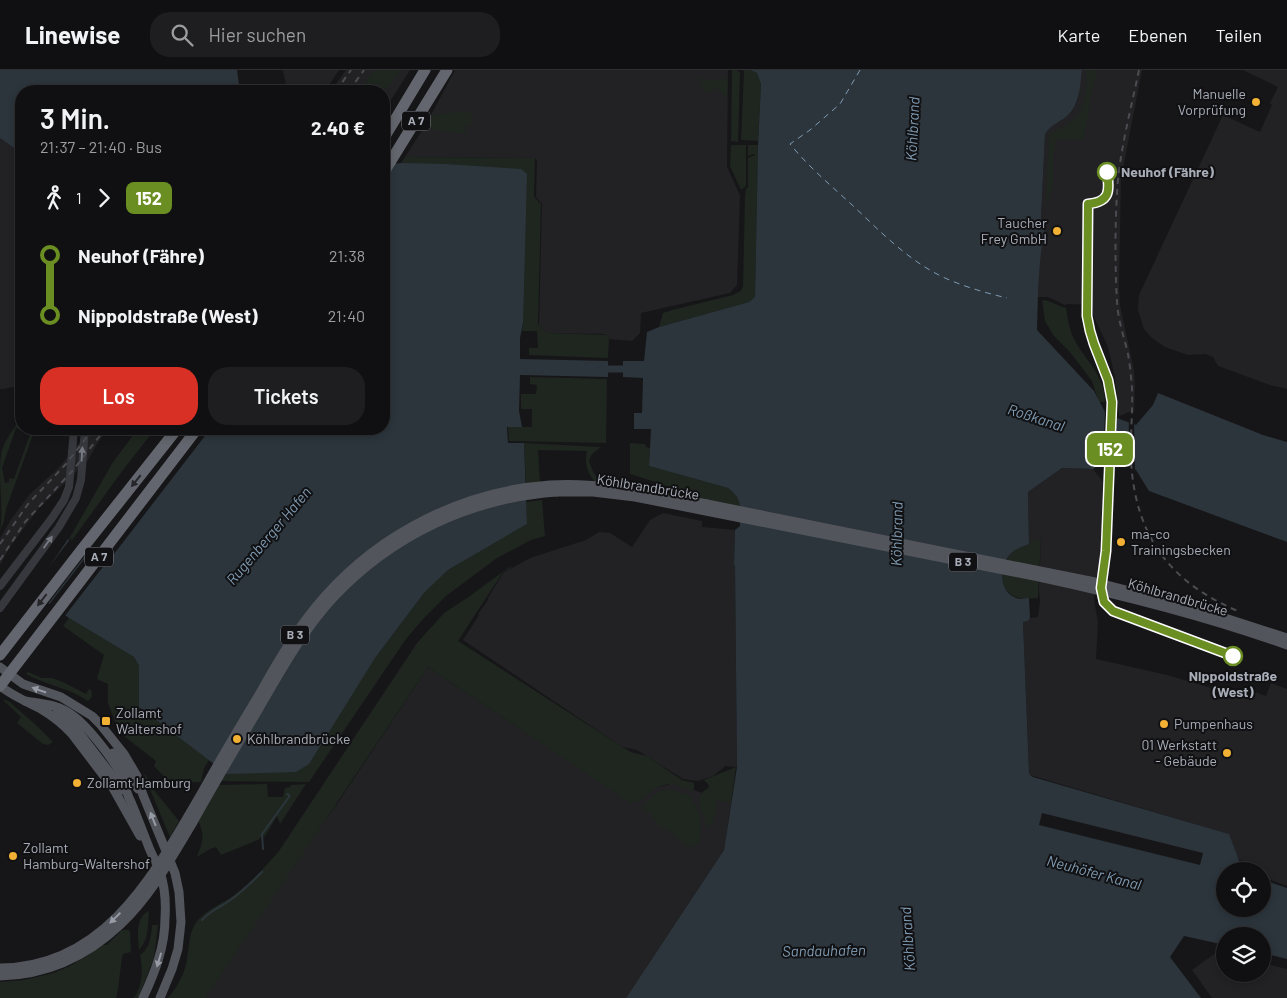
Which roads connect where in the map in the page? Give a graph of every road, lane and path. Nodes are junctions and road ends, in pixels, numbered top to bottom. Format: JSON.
{"nodes":[{"id":1,"x":425,"y":70,"type":"edge"},
{"id":2,"x":438,"y":70,"type":"edge"},
{"id":3,"x":446,"y":70,"type":"edge"},
{"id":4,"x":390,"y":128,"type":"edge"},
{"id":5,"x":390,"y":150,"type":"edge"},
{"id":6,"x":390,"y":162,"type":"edge"},
{"id":7,"x":73,"y":435,"type":"edge"},
{"id":8,"x":85,"y":435,"type":"edge"},
{"id":9,"x":172,"y":435,"type":"edge"},
{"id":10,"x":183,"y":435,"type":"edge"},
{"id":11,"x":192,"y":435,"type":"edge"},
{"id":12,"x":0,"y":586,"type":"edge"},
{"id":13,"x":0,"y":608,"type":"edge"},
{"id":14,"x":1287,"y":638,"type":"edge"},
{"id":15,"x":1287,"y":645,"type":"edge"},
{"id":16,"x":0,"y":655,"type":"edge"},
{"id":17,"x":0,"y":666,"type":"edge"},
{"id":18,"x":0,"y":674,"type":"edge"},
{"id":19,"x":0,"y":686,"type":"edge"},
{"id":20,"x":25,"y":701,"type":"junction"},
{"id":21,"x":148,"y":844,"type":"junction"},
{"id":22,"x":0,"y":968,"type":"edge"},
{"id":23,"x":0,"y":976,"type":"edge"},
{"id":24,"x":144,"y":998,"type":"edge"},
{"id":25,"x":160,"y":998,"type":"edge"}],
"edges":[{"from":1,"to":4,"type":"highway","number":"A 7"},
{"from":2,"to":5,"type":"highway","number":"A 7"},
{"from":3,"to":6,"type":"highway","number":"A 7"},
{"from":7,"to":12,"type":"street"},
{"from":13,"to":8,"type":"street","one_way":true},
{"from":9,"to":16,"type":"highway","number":"A 7","one_way":true},
{"from":10,"to":18,"type":"highway","number":"A 7"},
{"from":11,"to":19,"type":"highway","number":"A 7","bridge":true},
{"from":14,"to":22,"type":"main road","name":"Köhlbrandbrücke","number":"B 3","one_way":true,"bridge":true},
{"from":15,"to":23,"type":"main road","name":"Köhlbrandbrücke","number":"B 3","bridge":true},
{"from":25,"to":17,"type":"main road","one_way":true},
{"from":19,"to":20,"type":"main road"},
{"from":20,"to":21,"type":"main road"},
{"from":20,"to":21,"type":"main road"},
{"from":21,"to":24,"type":"main road","one_way":true}]}
